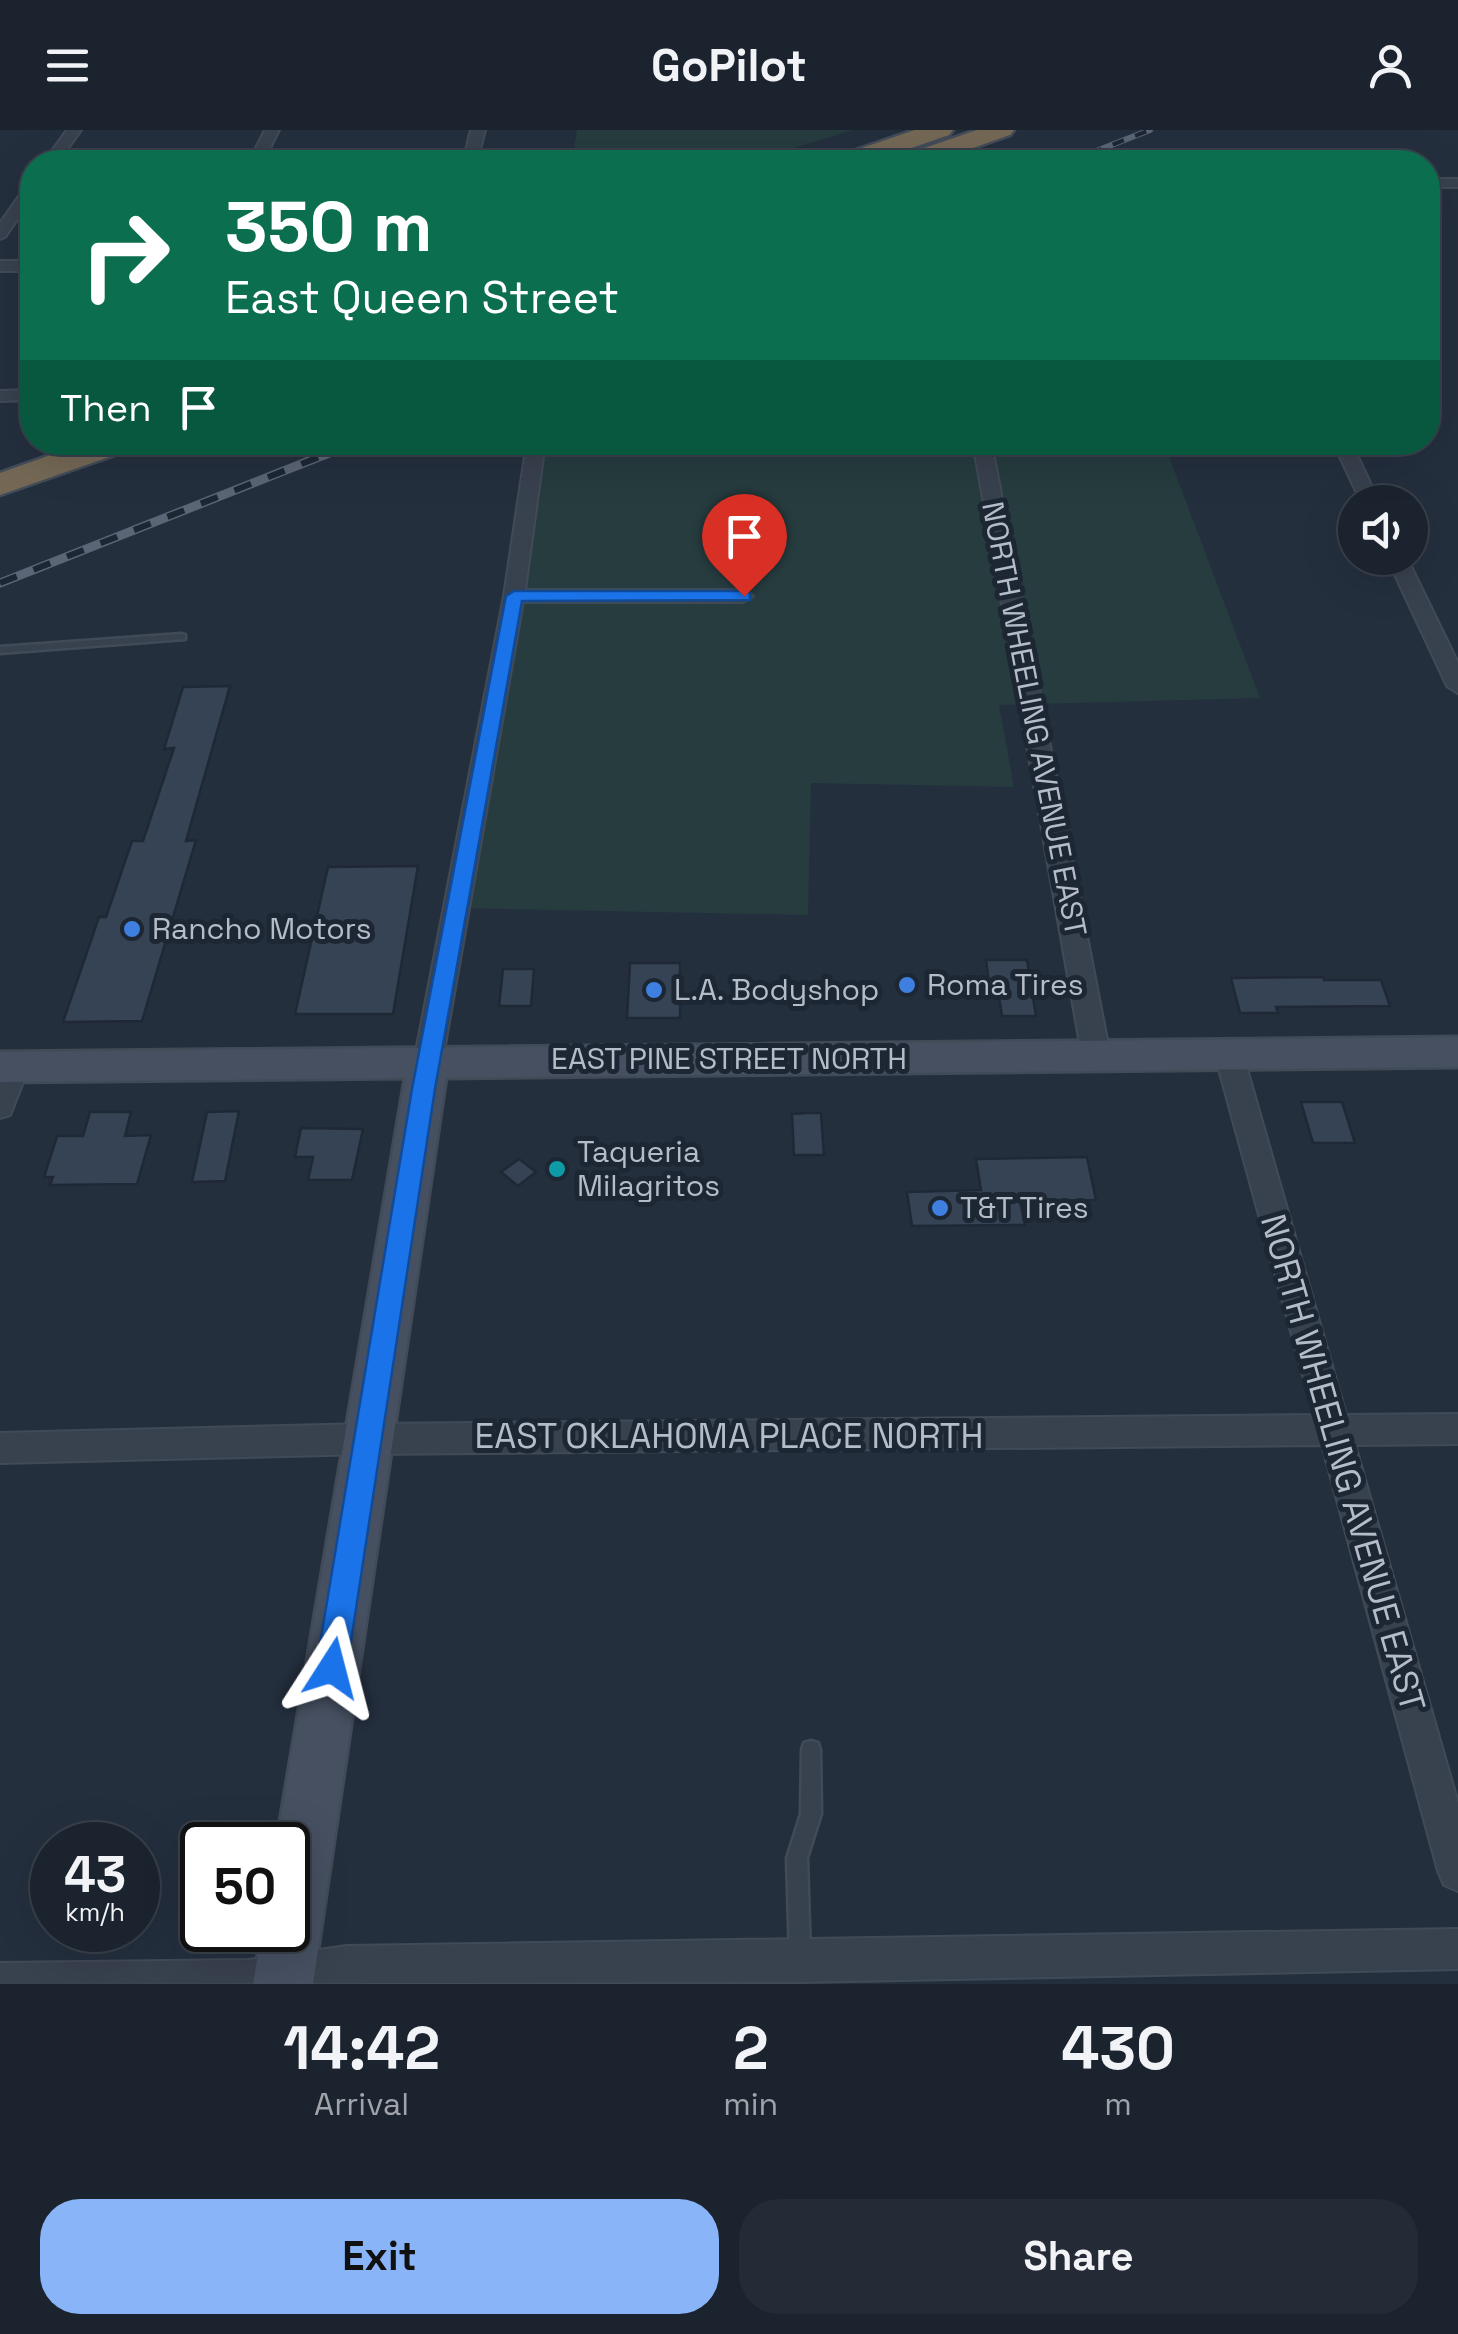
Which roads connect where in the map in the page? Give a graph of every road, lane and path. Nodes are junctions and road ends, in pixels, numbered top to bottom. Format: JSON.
{"nodes":[{"id":1,"x":940,"y":130,"type":"edge"},
{"id":2,"x":1001,"y":130,"type":"edge"},
{"id":3,"x":882,"y":150,"type":"edge"},
{"id":4,"x":944,"y":150,"type":"edge"},
{"id":5,"x":20,"y":205,"type":"edge"},
{"id":6,"x":0,"y":234,"type":"edge"},
{"id":7,"x":84,"y":455,"type":"edge"},
{"id":8,"x":534,"y":455,"type":"edge"},
{"id":9,"x":984,"y":455,"type":"edge"},
{"id":10,"x":1348,"y":455,"type":"edge"},
{"id":11,"x":0,"y":485,"type":"edge"},
{"id":12,"x":1362,"y":485,"type":"edge"},
{"id":13,"x":1405,"y":575,"type":"edge"},
{"id":14,"x":514,"y":596,"type":"junction"},
{"id":15,"x":744,"y":596,"type":"dead end"},
{"id":16,"x":181,"y":637,"type":"dead end"},
{"id":17,"x":0,"y":650,"type":"edge"},
{"id":18,"x":1458,"y":686,"type":"edge"},
{"id":19,"x":1458,"y":1052,"type":"edge"},
{"id":20,"x":1229,"y":1055,"type":"junction"},
{"id":21,"x":1096,"y":1056,"type":"junction"},
{"id":22,"x":428,"y":1062,"type":"junction"},
{"id":23,"x":8,"y":1067,"type":"edge"},
{"id":24,"x":0,"y":1107,"type":"edge"},
{"id":25,"x":1458,"y":1430,"type":"edge"},
{"id":26,"x":1332,"y":1432,"type":"junction"},
{"id":27,"x":367,"y":1439,"type":"junction"},
{"id":28,"x":0,"y":1448,"type":"edge"},
{"id":29,"x":810,"y":1750,"type":"dead end"},
{"id":30,"x":1458,"y":1871,"type":"edge"},
{"id":31,"x":1458,"y":1949,"type":"edge"},
{"id":32,"x":800,"y":1962,"type":"junction"},
{"id":33,"x":593,"y":1974,"type":"edge"},
{"id":34,"x":284,"y":1979,"type":"edge"},
{"id":35,"x":0,"y":1984,"type":"edge"}],
"edges":[{"from":1,"to":3,"type":"highway"},
{"from":2,"to":4,"type":"highway"},
{"from":5,"to":6,"type":"street"},
{"from":7,"to":11,"type":"highway"},
{"from":8,"to":14,"type":"street"},
{"from":9,"to":21,"type":"street","name":"NORTH WHEELING AVENUE EAST"},
{"from":10,"to":12,"type":"street"},
{"from":13,"to":18,"type":"street"},
{"from":14,"to":15,"type":"street"},
{"from":14,"to":22,"type":"street"},
{"from":16,"to":17,"type":"lane"},
{"from":19,"to":20,"type":"main road","name":"EAST PINE STREET NORTH"},
{"from":20,"to":21,"type":"main road","name":"EAST PINE STREET NORTH"},
{"from":20,"to":26,"type":"street","name":"NORTH WHEELING AVENUE EAST"},
{"from":21,"to":22,"type":"main road","name":"EAST PINE STREET NORTH"},
{"from":22,"to":23,"type":"main road","name":"EAST PINE STREET NORTH"},
{"from":22,"to":27,"type":"main road"},
{"from":23,"to":24,"type":"street"},
{"from":25,"to":26,"type":"street","name":"EAST OKLAHOMA PLACE NORTH"},
{"from":26,"to":27,"type":"street","name":"EAST OKLAHOMA PLACE NORTH"},
{"from":26,"to":30,"type":"street","name":"NORTH WHEELING AVENUE EAST"},
{"from":27,"to":28,"type":"street","name":"EAST OKLAHOMA PLACE NORTH"},
{"from":27,"to":34,"type":"main road"},
{"from":29,"to":32,"type":"lane"},
{"from":31,"to":32,"type":"street"},
{"from":32,"to":33,"type":"street"},
{"from":33,"to":34,"type":"street"},
{"from":34,"to":35,"type":"street"}]}
